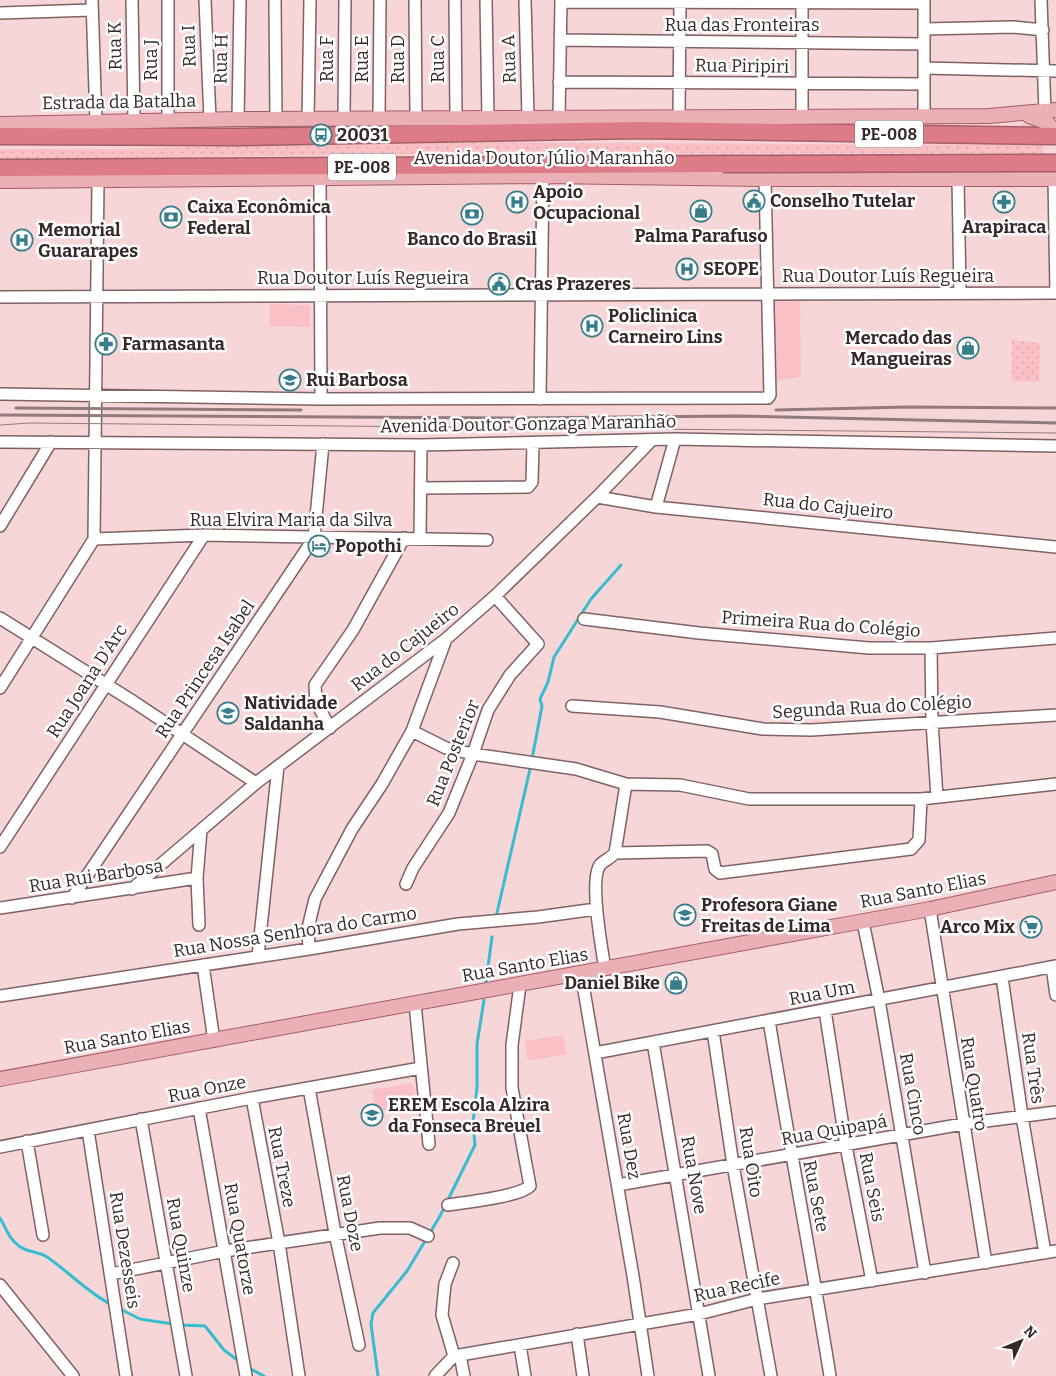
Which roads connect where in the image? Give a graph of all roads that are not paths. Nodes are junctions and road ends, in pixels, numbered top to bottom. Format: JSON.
{"nodes":[{"id":1,"x":132,"y":0,"type":"edge"},
{"id":2,"x":168,"y":0,"type":"edge"},
{"id":3,"x":205,"y":0,"type":"edge"},
{"id":4,"x":240,"y":0,"type":"edge"},
{"id":5,"x":274,"y":0,"type":"edge"},
{"id":6,"x":310,"y":0,"type":"edge"},
{"id":7,"x":345,"y":0,"type":"edge"},
{"id":8,"x":380,"y":0,"type":"edge"},
{"id":9,"x":415,"y":0,"type":"edge"},
{"id":10,"x":455,"y":0,"type":"edge"},
{"id":11,"x":486,"y":0,"type":"edge"},
{"id":12,"x":525,"y":0,"type":"edge"},
{"id":13,"x":680,"y":0,"type":"edge"},
{"id":14,"x":1041,"y":0,"type":"edge"},
{"id":15,"x":561,"y":1,"type":"edge"},
{"id":16,"x":802,"y":1,"type":"edge"},
{"id":17,"x":924,"y":2,"type":"edge"},
{"id":18,"x":92,"y":5,"type":"edge"},
{"id":19,"x":0,"y":13,"type":"edge"},
{"id":20,"x":924,"y":29,"type":"junction"},
{"id":21,"x":1043,"y":30,"type":"junction"},
{"id":22,"x":560,"y":40,"type":"junction"},
{"id":23,"x":802,"y":42,"type":"junction"},
{"id":24,"x":679,"y":43,"type":"junction"},
{"id":25,"x":924,"y":44,"type":"junction"},
{"id":26,"x":924,"y":68,"type":"junction"},
{"id":27,"x":1051,"y":70,"type":"edge"},
{"id":28,"x":559,"y":82,"type":"junction"},
{"id":29,"x":679,"y":82,"type":"junction"},
{"id":30,"x":801,"y":84,"type":"junction"},
{"id":31,"x":924,"y":84,"type":"junction"},
{"id":32,"x":1051,"y":111,"type":"edge"},
{"id":33,"x":1018,"y":115,"type":"junction"},
{"id":34,"x":679,"y":116,"type":"junction"},
{"id":35,"x":802,"y":116,"type":"junction"},
{"id":36,"x":528,"y":117,"type":"junction"},
{"id":37,"x":559,"y":117,"type":"junction"},
{"id":38,"x":924,"y":117,"type":"junction"},
{"id":39,"x":379,"y":118,"type":"junction"},
{"id":40,"x":416,"y":118,"type":"junction"},
{"id":41,"x":456,"y":118,"type":"junction"},
{"id":42,"x":488,"y":118,"type":"junction"},
{"id":43,"x":238,"y":119,"type":"junction"},
{"id":44,"x":276,"y":119,"type":"junction"},
{"id":45,"x":308,"y":119,"type":"junction"},
{"id":46,"x":344,"y":119,"type":"junction"},
{"id":47,"x":168,"y":120,"type":"junction"},
{"id":48,"x":210,"y":120,"type":"junction"},
{"id":49,"x":134,"y":121,"type":"junction"},
{"id":50,"x":96,"y":122,"type":"junction"},
{"id":51,"x":0,"y":124,"type":"edge"},
{"id":52,"x":1056,"y":135,"type":"edge"},
{"id":53,"x":0,"y":136,"type":"edge"},
{"id":54,"x":1056,"y":158,"type":"edge"},
{"id":55,"x":0,"y":168,"type":"edge"},
{"id":56,"x":1055,"y":174,"type":"edge"},
{"id":57,"x":543,"y":176,"type":"junction"},
{"id":58,"x":1027,"y":178,"type":"junction"},
{"id":59,"x":320,"y":179,"type":"junction"},
{"id":60,"x":958,"y":179,"type":"junction"},
{"id":61,"x":765,"y":180,"type":"junction"},
{"id":62,"x":0,"y":181,"type":"edge"},
{"id":63,"x":98,"y":181,"type":"junction"},
{"id":64,"x":960,"y":293,"type":"junction"},
{"id":65,"x":320,"y":294,"type":"junction"},
{"id":66,"x":767,"y":294,"type":"junction"},
{"id":67,"x":1056,"y":294,"type":"edge"},
{"id":68,"x":96,"y":296,"type":"junction"},
{"id":69,"x":542,"y":296,"type":"junction"},
{"id":70,"x":0,"y":297,"type":"edge"},
{"id":71,"x":0,"y":394,"type":"edge"},
{"id":72,"x":96,"y":394,"type":"junction"},
{"id":73,"x":321,"y":399,"type":"junction"},
{"id":74,"x":540,"y":399,"type":"junction"},
{"id":75,"x":675,"y":439,"type":"junction"},
{"id":76,"x":651,"y":440,"type":"junction"},
{"id":77,"x":0,"y":442,"type":"edge"},
{"id":78,"x":51,"y":442,"type":"junction"},
{"id":79,"x":96,"y":442,"type":"junction"},
{"id":80,"x":323,"y":444,"type":"junction"},
{"id":81,"x":533,"y":444,"type":"junction"},
{"id":82,"x":421,"y":445,"type":"junction"},
{"id":83,"x":1056,"y":446,"type":"edge"},
{"id":84,"x":421,"y":488,"type":"junction"},
{"id":85,"x":597,"y":497,"type":"junction"},
{"id":86,"x":656,"y":507,"type":"junction"},
{"id":87,"x":0,"y":526,"type":"edge"},
{"id":88,"x":204,"y":536,"type":"junction"},
{"id":89,"x":314,"y":538,"type":"junction"},
{"id":90,"x":404,"y":538,"type":"junction"},
{"id":91,"x":420,"y":538,"type":"junction"},
{"id":92,"x":94,"y":540,"type":"junction"},
{"id":93,"x":487,"y":540,"type":"dead end"},
{"id":94,"x":1056,"y":547,"type":"edge"},
{"id":95,"x":495,"y":596,"type":"junction"},
{"id":96,"x":0,"y":618,"type":"edge"},
{"id":97,"x":584,"y":619,"type":"dead end"},
{"id":98,"x":32,"y":638,"type":"junction"},
{"id":99,"x":1056,"y":638,"type":"edge"},
{"id":100,"x":446,"y":639,"type":"junction"},
{"id":101,"x":932,"y":648,"type":"junction"},
{"id":102,"x":105,"y":684,"type":"junction"},
{"id":103,"x":0,"y":688,"type":"edge"},
{"id":104,"x":572,"y":706,"type":"dead end"},
{"id":105,"x":1056,"y":715,"type":"edge"},
{"id":106,"x":932,"y":722,"type":"junction"},
{"id":107,"x":330,"y":728,"type":"junction"},
{"id":108,"x":412,"y":732,"type":"junction"},
{"id":109,"x":183,"y":734,"type":"junction"},
{"id":110,"x":473,"y":754,"type":"junction"},
{"id":111,"x":278,"y":766,"type":"junction"},
{"id":112,"x":256,"y":783,"type":"junction"},
{"id":113,"x":626,"y":784,"type":"junction"},
{"id":114,"x":1056,"y":784,"type":"edge"},
{"id":115,"x":937,"y":797,"type":"junction"},
{"id":116,"x":921,"y":798,"type":"junction"},
{"id":117,"x":201,"y":830,"type":"junction"},
{"id":118,"x":0,"y":847,"type":"edge"},
{"id":119,"x":615,"y":853,"type":"junction"},
{"id":120,"x":197,"y":878,"type":"junction"},
{"id":121,"x":1056,"y":882,"type":"edge"},
{"id":122,"x":406,"y":884,"type":"dead end"},
{"id":123,"x":132,"y":889,"type":"junction"},
{"id":124,"x":72,"y":898,"type":"junction"},
{"id":125,"x":0,"y":908,"type":"edge"},
{"id":126,"x":596,"y":909,"type":"junction"},
{"id":127,"x":930,"y":909,"type":"junction"},
{"id":128,"x":863,"y":922,"type":"junction"},
{"id":129,"x":199,"y":925,"type":"dead end"},
{"id":130,"x":309,"y":949,"type":"junction"},
{"id":131,"x":258,"y":956,"type":"junction"},
{"id":132,"x":203,"y":965,"type":"junction"},
{"id":133,"x":1054,"y":967,"type":"edge"},
{"id":134,"x":605,"y":969,"type":"junction"},
{"id":135,"x":581,"y":973,"type":"junction"},
{"id":136,"x":1002,"y":976,"type":"junction"},
{"id":137,"x":520,"y":985,"type":"junction"},
{"id":138,"x":941,"y":988,"type":"junction"},
{"id":139,"x":1056,"y":995,"type":"edge"},
{"id":140,"x":0,"y":996,"type":"edge"},
{"id":141,"x":879,"y":1000,"type":"junction"},
{"id":142,"x":415,"y":1004,"type":"junction"},
{"id":143,"x":825,"y":1010,"type":"junction"},
{"id":144,"x":769,"y":1020,"type":"junction"},
{"id":145,"x":713,"y":1031,"type":"junction"},
{"id":146,"x":214,"y":1041,"type":"junction"},
{"id":147,"x":653,"y":1042,"type":"junction"},
{"id":148,"x":595,"y":1053,"type":"junction"},
{"id":149,"x":421,"y":1068,"type":"junction"},
{"id":150,"x":0,"y":1079,"type":"edge"},
{"id":151,"x":309,"y":1088,"type":"junction"},
{"id":152,"x":252,"y":1098,"type":"junction"},
{"id":153,"x":199,"y":1108,"type":"junction"},
{"id":154,"x":1056,"y":1112,"type":"edge"},
{"id":155,"x":1022,"y":1116,"type":"junction"},
{"id":156,"x":141,"y":1119,"type":"junction"},
{"id":157,"x":963,"y":1124,"type":"junction"},
{"id":158,"x":88,"y":1130,"type":"junction"},
{"id":159,"x":902,"y":1135,"type":"junction"},
{"id":160,"x":27,"y":1142,"type":"junction"},
{"id":161,"x":429,"y":1144,"type":"dead end"},
{"id":162,"x":846,"y":1146,"type":"junction"},
{"id":163,"x":0,"y":1147,"type":"edge"},
{"id":164,"x":790,"y":1156,"type":"junction"},
{"id":165,"x":733,"y":1165,"type":"junction"},
{"id":166,"x":677,"y":1174,"type":"junction"},
{"id":167,"x":618,"y":1185,"type":"junction"},
{"id":168,"x":448,"y":1205,"type":"dead end"},
{"id":169,"x":334,"y":1233,"type":"junction"},
{"id":170,"x":43,"y":1235,"type":"dead end"},
{"id":171,"x":428,"y":1236,"type":"dead end"},
{"id":172,"x":279,"y":1242,"type":"junction"},
{"id":173,"x":225,"y":1251,"type":"junction"},
{"id":174,"x":1051,"y":1252,"type":"edge"},
{"id":175,"x":166,"y":1263,"type":"junction"},
{"id":176,"x":453,"y":1263,"type":"dead end"},
{"id":177,"x":986,"y":1263,"type":"junction"},
{"id":178,"x":925,"y":1273,"type":"junction"},
{"id":179,"x":111,"y":1274,"type":"junction"},
{"id":180,"x":872,"y":1281,"type":"junction"},
{"id":181,"x":0,"y":1285,"type":"edge"},
{"id":182,"x":816,"y":1290,"type":"junction"},
{"id":183,"x":757,"y":1299,"type":"junction"},
{"id":184,"x":699,"y":1314,"type":"junction"},
{"id":185,"x":640,"y":1324,"type":"junction"},
{"id":186,"x":577,"y":1334,"type":"junction"},
{"id":187,"x":359,"y":1344,"type":"dead end"},
{"id":188,"x":520,"y":1345,"type":"junction"},
{"id":189,"x":457,"y":1356,"type":"junction"},
{"id":190,"x":73,"y":1376,"type":"edge"},
{"id":191,"x":126,"y":1376,"type":"edge"},
{"id":192,"x":186,"y":1376,"type":"edge"},
{"id":193,"x":246,"y":1376,"type":"edge"},
{"id":194,"x":299,"y":1376,"type":"edge"},
{"id":195,"x":435,"y":1376,"type":"edge"},
{"id":196,"x":464,"y":1376,"type":"edge"},
{"id":197,"x":526,"y":1376,"type":"edge"},
{"id":198,"x":583,"y":1376,"type":"edge"},
{"id":199,"x":648,"y":1376,"type":"edge"},
{"id":200,"x":709,"y":1376,"type":"edge"},
{"id":201,"x":771,"y":1376,"type":"edge"},
{"id":202,"x":830,"y":1376,"type":"edge"}],
"edges":[{"from":1,"to":49,"type":"street","name":"Rua K"},
{"from":2,"to":47,"type":"street","name":"Rua J"},
{"from":3,"to":48,"type":"street","name":"Rua I"},
{"from":4,"to":43,"type":"street","name":"Rua H"},
{"from":5,"to":44,"type":"street"},
{"from":6,"to":45,"type":"street"},
{"from":7,"to":46,"type":"street","name":"Rua F"},
{"from":8,"to":39,"type":"street","name":"Rua E"},
{"from":9,"to":40,"type":"street","name":"Rua D"},
{"from":10,"to":41,"type":"street","name":"Rua C"},
{"from":11,"to":42,"type":"street"},
{"from":12,"to":36,"type":"street","name":"Rua A"},
{"from":13,"to":15,"type":"street"},
{"from":13,"to":16,"type":"street"},
{"from":13,"to":24,"type":"street"},
{"from":14,"to":21,"type":"street"},
{"from":15,"to":22,"type":"street"},
{"from":16,"to":17,"type":"street"},
{"from":16,"to":23,"type":"street"},
{"from":17,"to":20,"type":"street"},
{"from":18,"to":19,"type":"street"},
{"from":18,"to":50,"type":"street"},
{"from":20,"to":21,"type":"street"},
{"from":20,"to":25,"type":"street"},
{"from":21,"to":27,"type":"street"},
{"from":22,"to":24,"type":"street","name":"Rua das Fronteiras"},
{"from":22,"to":28,"type":"street"},
{"from":23,"to":24,"type":"street","name":"Rua das Fronteiras"},
{"from":23,"to":25,"type":"street","name":"Rua das Fronteiras"},
{"from":23,"to":30,"type":"street"},
{"from":24,"to":29,"type":"street"},
{"from":25,"to":26,"type":"street"},
{"from":26,"to":27,"type":"street"},
{"from":26,"to":31,"type":"street"},
{"from":27,"to":32,"type":"street"},
{"from":28,"to":29,"type":"street","name":"Rua Piripiri"},
{"from":28,"to":37,"type":"street"},
{"from":29,"to":30,"type":"street","name":"Rua Piripiri"},
{"from":29,"to":34,"type":"street"},
{"from":30,"to":31,"type":"street","name":"Rua Piripiri"},
{"from":30,"to":35,"type":"street"},
{"from":31,"to":38,"type":"street"},
{"from":32,"to":33,"type":"main road"},
{"from":33,"to":38,"type":"main road"},
{"from":33,"to":52,"type":"main road"},
{"from":34,"to":35,"type":"main road"},
{"from":34,"to":37,"type":"main road"},
{"from":35,"to":38,"type":"main road"},
{"from":36,"to":37,"type":"main road"},
{"from":36,"to":42,"type":"main road"},
{"from":39,"to":40,"type":"main road"},
{"from":39,"to":46,"type":"main road"},
{"from":40,"to":41,"type":"main road"},
{"from":41,"to":42,"type":"main road"},
{"from":43,"to":44,"type":"main road"},
{"from":43,"to":48,"type":"main road","name":"Estrada da Batalha"},
{"from":44,"to":45,"type":"main road"},
{"from":45,"to":46,"type":"main road"},
{"from":47,"to":48,"type":"main road","name":"Estrada da Batalha"},
{"from":47,"to":49,"type":"main road","name":"Estrada da Batalha"},
{"from":49,"to":50,"type":"main road","name":"Estrada da Batalha"},
{"from":50,"to":51,"type":"main road","name":"Estrada da Batalha"},
{"from":52,"to":53,"type":"highway","name":"Avenida Doutor Júlio Maranhão","number":"PE-008"},
{"from":54,"to":58,"type":"main road"},
{"from":55,"to":56,"type":"highway","name":"Avenida Doutor Júlio Maranhão","number":"PE-008","bridge":true},
{"from":56,"to":58,"type":"main road"},
{"from":56,"to":67,"type":"street"},
{"from":57,"to":59,"type":"main road","name":"Avenida Doutor Júlio Maranhão"},
{"from":57,"to":61,"type":"main road","name":"Avenida Doutor Júlio Maranhão"},
{"from":57,"to":69,"type":"street"},
{"from":58,"to":60,"type":"main road","name":"Avenida Doutor Júlio Maranhão"},
{"from":59,"to":63,"type":"main road","name":"Avenida Doutor Júlio Maranhão"},
{"from":59,"to":65,"type":"street"},
{"from":60,"to":61,"type":"main road","name":"Avenida Doutor Júlio Maranhão"},
{"from":60,"to":64,"type":"street"},
{"from":61,"to":66,"type":"street"},
{"from":62,"to":63,"type":"main road","name":"Avenida Doutor Júlio Maranhão"},
{"from":63,"to":68,"type":"street"},
{"from":64,"to":66,"type":"street","name":"Rua Doutor Luís Regueira"},
{"from":64,"to":67,"type":"street","name":"Rua Doutor Luís Regueira"},
{"from":65,"to":68,"type":"street","name":"Rua Doutor Luís Regueira"},
{"from":65,"to":69,"type":"street","name":"Rua Doutor Luís Regueira"},
{"from":65,"to":73,"type":"street"},
{"from":66,"to":69,"type":"street","name":"Rua Doutor Luís Regueira"},
{"from":66,"to":74,"type":"street","name":"Avenida Doutor Gonzaga Maranhão"},
{"from":68,"to":70,"type":"street","name":"Rua Doutor Luís Regueira"},
{"from":68,"to":72,"type":"street"},
{"from":69,"to":74,"type":"street"},
{"from":71,"to":72,"type":"street","name":"Avenida Doutor Gonzaga Maranhão"},
{"from":72,"to":73,"type":"street","name":"Avenida Doutor Gonzaga Maranhão"},
{"from":72,"to":79,"type":"street"},
{"from":73,"to":74,"type":"street","name":"Avenida Doutor Gonzaga Maranhão"},
{"from":75,"to":76,"type":"street","name":"Avenida Doutor Gonzaga Maranhão"},
{"from":75,"to":83,"type":"street","name":"Avenida Doutor Gonzaga Maranhão"},
{"from":75,"to":86,"type":"street"},
{"from":76,"to":81,"type":"street","name":"Avenida Doutor Gonzaga Maranhão"},
{"from":76,"to":85,"type":"street","name":"Rua do Cajueiro"},
{"from":77,"to":78,"type":"street","name":"Avenida Doutor Gonzaga Maranhão"},
{"from":78,"to":79,"type":"street","name":"Avenida Doutor Gonzaga Maranhão"},
{"from":78,"to":87,"type":"street"},
{"from":79,"to":80,"type":"street","name":"Avenida Doutor Gonzaga Maranhão"},
{"from":79,"to":92,"type":"street"},
{"from":80,"to":82,"type":"street","name":"Avenida Doutor Gonzaga Maranhão"},
{"from":80,"to":89,"type":"street","name":"Rua Princesa Isabel"},
{"from":81,"to":82,"type":"street","name":"Avenida Doutor Gonzaga Maranhão"},
{"from":81,"to":84,"type":"street"},
{"from":82,"to":84,"type":"street"},
{"from":84,"to":91,"type":"street"},
{"from":85,"to":86,"type":"street","name":"Rua do Cajueiro"},
{"from":85,"to":95,"type":"street","name":"Rua do Cajueiro"},
{"from":86,"to":94,"type":"street","name":"Rua do Cajueiro"},
{"from":88,"to":89,"type":"street","name":"Rua Elvira Maria da Silva"},
{"from":88,"to":92,"type":"street","name":"Rua Elvira Maria da Silva"},
{"from":88,"to":102,"type":"street","name":"Rua Joana D'Arc"},
{"from":89,"to":90,"type":"street","name":"Rua Elvira Maria da Silva"},
{"from":89,"to":109,"type":"street","name":"Rua Princesa Isabel"},
{"from":90,"to":91,"type":"street","name":"Rua Elvira Maria da Silva"},
{"from":90,"to":107,"type":"street"},
{"from":91,"to":93,"type":"street","name":"Rua Elvira Maria da Silva"},
{"from":92,"to":98,"type":"street"},
{"from":95,"to":100,"type":"street","name":"Rua do Cajueiro"},
{"from":95,"to":110,"type":"street","name":"Rua Posterior"},
{"from":96,"to":98,"type":"street"},
{"from":97,"to":101,"type":"street","name":"Primeira Rua do Colégio"},
{"from":98,"to":102,"type":"street"},
{"from":98,"to":103,"type":"street"},
{"from":99,"to":101,"type":"street","name":"Primeira Rua do Colégio"},
{"from":100,"to":107,"type":"street","name":"Rua do Cajueiro"},
{"from":100,"to":108,"type":"street"},
{"from":101,"to":106,"type":"street"},
{"from":102,"to":109,"type":"street"},
{"from":102,"to":118,"type":"street","name":"Rua Joana D'Arc"},
{"from":104,"to":106,"type":"street","name":"Segunda Rua do Colégio"},
{"from":105,"to":106,"type":"street","name":"Segunda Rua do Colégio"},
{"from":106,"to":115,"type":"street"},
{"from":107,"to":111,"type":"street","name":"Rua do Cajueiro"},
{"from":108,"to":110,"type":"street"},
{"from":108,"to":130,"type":"street"},
{"from":109,"to":112,"type":"street"},
{"from":109,"to":124,"type":"street","name":"Rua Princesa Isabel"},
{"from":110,"to":113,"type":"street"},
{"from":110,"to":122,"type":"street","name":"Rua Posterior"},
{"from":111,"to":112,"type":"street","name":"Rua do Cajueiro"},
{"from":111,"to":131,"type":"street"},
{"from":112,"to":117,"type":"street","name":"Rua do Cajueiro"},
{"from":113,"to":116,"type":"street"},
{"from":113,"to":119,"type":"street"},
{"from":114,"to":115,"type":"street"},
{"from":115,"to":116,"type":"street"},
{"from":116,"to":119,"type":"street"},
{"from":117,"to":120,"type":"street"},
{"from":117,"to":123,"type":"street","name":"Rua do Cajueiro"},
{"from":119,"to":126,"type":"street"},
{"from":120,"to":123,"type":"street","name":"Rua Rui Barbosa"},
{"from":120,"to":129,"type":"street"},
{"from":121,"to":127,"type":"main road","name":"Rua Santo Elias"},
{"from":123,"to":124,"type":"street","name":"Rua Rui Barbosa"},
{"from":124,"to":125,"type":"street","name":"Rua Rui Barbosa"},
{"from":126,"to":130,"type":"street","name":"Rua Nossa Senhora do Carmo"},
{"from":126,"to":134,"type":"street"},
{"from":127,"to":128,"type":"main road","name":"Rua Santo Elias"},
{"from":127,"to":138,"type":"street","name":"Rua Quatro"},
{"from":128,"to":134,"type":"main road","name":"Rua Santo Elias"},
{"from":128,"to":141,"type":"street","name":"Rua Cinco"},
{"from":130,"to":131,"type":"street","name":"Rua Nossa Senhora do Carmo"},
{"from":131,"to":132,"type":"street","name":"Rua Nossa Senhora do Carmo"},
{"from":132,"to":140,"type":"street","name":"Rua Nossa Senhora do Carmo"},
{"from":132,"to":146,"type":"street"},
{"from":133,"to":136,"type":"street","name":"Rua Um"},
{"from":133,"to":139,"type":"street"},
{"from":134,"to":135,"type":"main road","name":"Rua Santo Elias"},
{"from":135,"to":137,"type":"main road","name":"Rua Santo Elias"},
{"from":135,"to":148,"type":"street","name":"Rua Dez"},
{"from":136,"to":138,"type":"street","name":"Rua Um"},
{"from":136,"to":155,"type":"street","name":"Rua Três"},
{"from":137,"to":142,"type":"main road","name":"Rua Santo Elias"},
{"from":137,"to":168,"type":"street"},
{"from":138,"to":141,"type":"street","name":"Rua Um"},
{"from":138,"to":157,"type":"street","name":"Rua Quatro"},
{"from":141,"to":143,"type":"street","name":"Rua Um"},
{"from":141,"to":159,"type":"street","name":"Rua Cinco"},
{"from":142,"to":146,"type":"main road","name":"Rua Santo Elias"},
{"from":142,"to":149,"type":"street"},
{"from":143,"to":144,"type":"street","name":"Rua Um"},
{"from":143,"to":162,"type":"street","name":"Rua Seis"},
{"from":144,"to":145,"type":"street","name":"Rua Um"},
{"from":144,"to":164,"type":"street","name":"Rua Sete"},
{"from":145,"to":147,"type":"street","name":"Rua Um"},
{"from":145,"to":165,"type":"street","name":"Rua Oito"},
{"from":146,"to":150,"type":"main road","name":"Rua Santo Elias"},
{"from":147,"to":148,"type":"street","name":"Rua Um"},
{"from":147,"to":166,"type":"street","name":"Rua Nove"},
{"from":148,"to":167,"type":"street","name":"Rua Dez"},
{"from":149,"to":151,"type":"street","name":"Rua Onze"},
{"from":149,"to":161,"type":"street"},
{"from":151,"to":152,"type":"street","name":"Rua Onze"},
{"from":151,"to":169,"type":"street","name":"Rua Doze"},
{"from":152,"to":153,"type":"street","name":"Rua Onze"},
{"from":152,"to":172,"type":"street","name":"Rua Treze"},
{"from":153,"to":156,"type":"street","name":"Rua Onze"},
{"from":153,"to":173,"type":"street","name":"Rua Quatorze"},
{"from":154,"to":155,"type":"street","name":"Rua Quipapá"},
{"from":155,"to":157,"type":"street","name":"Rua Quipapá"},
{"from":155,"to":174,"type":"street","name":"Rua Três"},
{"from":156,"to":158,"type":"street","name":"Rua Onze"},
{"from":156,"to":175,"type":"street","name":"Rua Quinze"},
{"from":157,"to":159,"type":"street","name":"Rua Quipapá"},
{"from":157,"to":177,"type":"street","name":"Rua Quatro"},
{"from":158,"to":160,"type":"street","name":"Rua Onze"},
{"from":158,"to":179,"type":"street","name":"Rua Dezesseis"},
{"from":159,"to":162,"type":"street","name":"Rua Quipapá"},
{"from":159,"to":178,"type":"street","name":"Rua Cinco"},
{"from":160,"to":163,"type":"street","name":"Rua Onze"},
{"from":160,"to":170,"type":"street"},
{"from":162,"to":164,"type":"street","name":"Rua Quipapá"},
{"from":162,"to":180,"type":"street","name":"Rua Seis"},
{"from":164,"to":165,"type":"street","name":"Rua Quipapá"},
{"from":164,"to":182,"type":"street","name":"Rua Sete"},
{"from":165,"to":166,"type":"street","name":"Rua Quipapá"},
{"from":165,"to":183,"type":"street","name":"Rua Oito"},
{"from":166,"to":167,"type":"street","name":"Rua Quipapá"},
{"from":166,"to":184,"type":"street","name":"Rua Nove"},
{"from":167,"to":185,"type":"street","name":"Rua Dez"},
{"from":169,"to":171,"type":"street"},
{"from":169,"to":172,"type":"street"},
{"from":169,"to":187,"type":"street","name":"Rua Doze"},
{"from":172,"to":173,"type":"street"},
{"from":172,"to":194,"type":"street","name":"Rua Treze"},
{"from":173,"to":175,"type":"street"},
{"from":173,"to":193,"type":"street","name":"Rua Quatorze"},
{"from":174,"to":177,"type":"street","name":"Rua Recife"},
{"from":175,"to":179,"type":"street"},
{"from":175,"to":192,"type":"street","name":"Rua Quinze"},
{"from":176,"to":189,"type":"street"},
{"from":177,"to":178,"type":"street","name":"Rua Recife"},
{"from":178,"to":180,"type":"street","name":"Rua Recife"},
{"from":179,"to":191,"type":"street","name":"Rua Dezesseis"},
{"from":180,"to":182,"type":"street","name":"Rua Recife"},
{"from":181,"to":190,"type":"street"},
{"from":182,"to":183,"type":"street","name":"Rua Recife"},
{"from":182,"to":202,"type":"street","name":"Rua Sete"},
{"from":183,"to":184,"type":"street","name":"Rua Recife"},
{"from":183,"to":201,"type":"street","name":"Rua Oito"},
{"from":184,"to":185,"type":"street","name":"Rua Recife"},
{"from":184,"to":200,"type":"street","name":"Rua Nove"},
{"from":185,"to":186,"type":"street","name":"Rua Recife"},
{"from":185,"to":199,"type":"street","name":"Rua Dez"},
{"from":186,"to":188,"type":"street","name":"Rua Recife"},
{"from":186,"to":198,"type":"street"},
{"from":188,"to":189,"type":"street","name":"Rua Recife"},
{"from":188,"to":197,"type":"street"},
{"from":189,"to":195,"type":"street"},
{"from":189,"to":196,"type":"street"}]}
